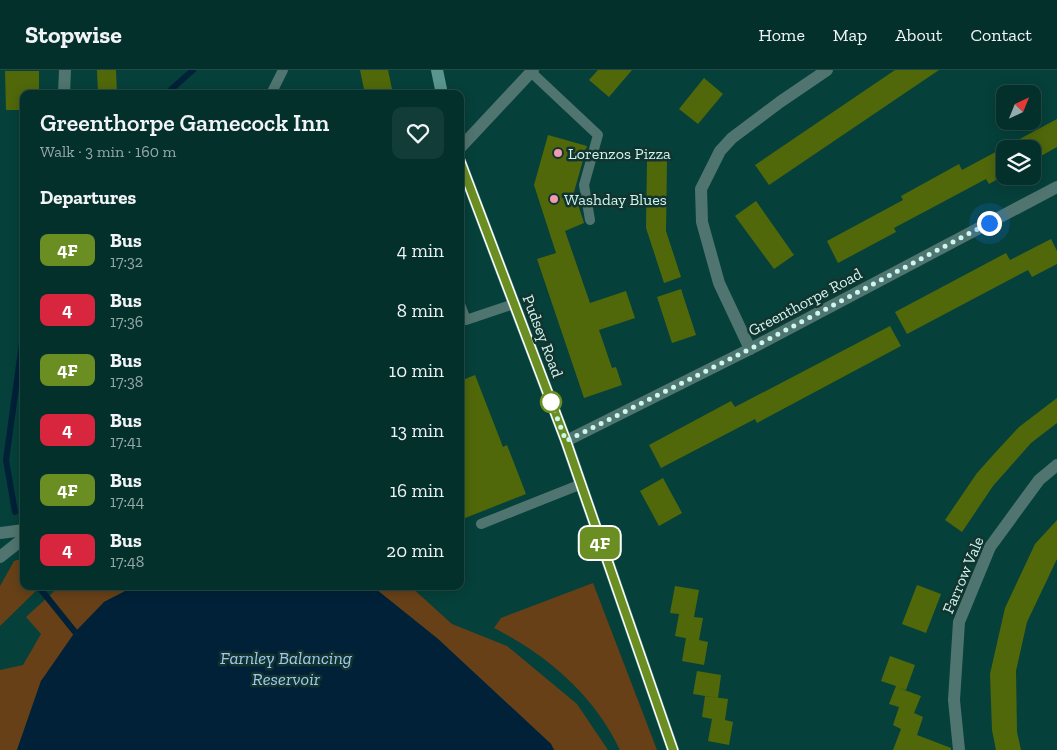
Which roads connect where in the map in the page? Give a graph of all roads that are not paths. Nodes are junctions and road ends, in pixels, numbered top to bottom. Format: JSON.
{"nodes":[{"id":1,"x":65,"y":70,"type":"edge"},
{"id":2,"x":283,"y":70,"type":"edge"},
{"id":3,"x":437,"y":70,"type":"edge"},
{"id":4,"x":827,"y":70,"type":"edge"},
{"id":5,"x":532,"y":71,"type":"edge"},
{"id":6,"x":64,"y":90,"type":"edge"},
{"id":7,"x":273,"y":90,"type":"edge"},
{"id":8,"x":441,"y":90,"type":"edge"},
{"id":9,"x":464,"y":144,"type":"edge"},
{"id":10,"x":464,"y":172,"type":"edge"},
{"id":11,"x":1057,"y":187,"type":"edge"},
{"id":12,"x":590,"y":220,"type":"dead end"},
{"id":13,"x":514,"y":304,"type":"junction"},
{"id":14,"x":464,"y":315,"type":"edge"},
{"id":15,"x":750,"y":349,"type":"junction"},
{"id":16,"x":566,"y":441,"type":"junction"},
{"id":17,"x":1057,"y":465,"type":"edge"},
{"id":18,"x":579,"y":484,"type":"junction"},
{"id":19,"x":481,"y":524,"type":"dead end"},
{"id":20,"x":20,"y":530,"type":"edge"},
{"id":21,"x":0,"y":533,"type":"edge"},
{"id":22,"x":20,"y":541,"type":"edge"},
{"id":23,"x":0,"y":557,"type":"edge"},
{"id":24,"x":673,"y":750,"type":"edge"},
{"id":25,"x":960,"y":750,"type":"edge"}],
"edges":[{"from":1,"to":6,"type":"street"},
{"from":2,"to":7,"type":"lane"},
{"from":3,"to":8,"type":"main road"},
{"from":4,"to":15,"type":"street"},
{"from":5,"to":9,"type":"street"},
{"from":5,"to":12,"type":"lane"},
{"from":10,"to":13,"type":"main road","name":"Pudsey Road"},
{"from":11,"to":15,"type":"street","name":"Greenthorpe Road"},
{"from":13,"to":14,"type":"lane"},
{"from":13,"to":16,"type":"main road","name":"Pudsey Road"},
{"from":15,"to":16,"type":"street","name":"Greenthorpe Road"},
{"from":16,"to":18,"type":"main road","name":"Pudsey Road"},
{"from":17,"to":25,"type":"street","name":"Farrow Vale"},
{"from":18,"to":19,"type":"lane"},
{"from":18,"to":24,"type":"main road","name":"Pudsey Road"},
{"from":20,"to":21,"type":"street"},
{"from":22,"to":23,"type":"street"}]}
